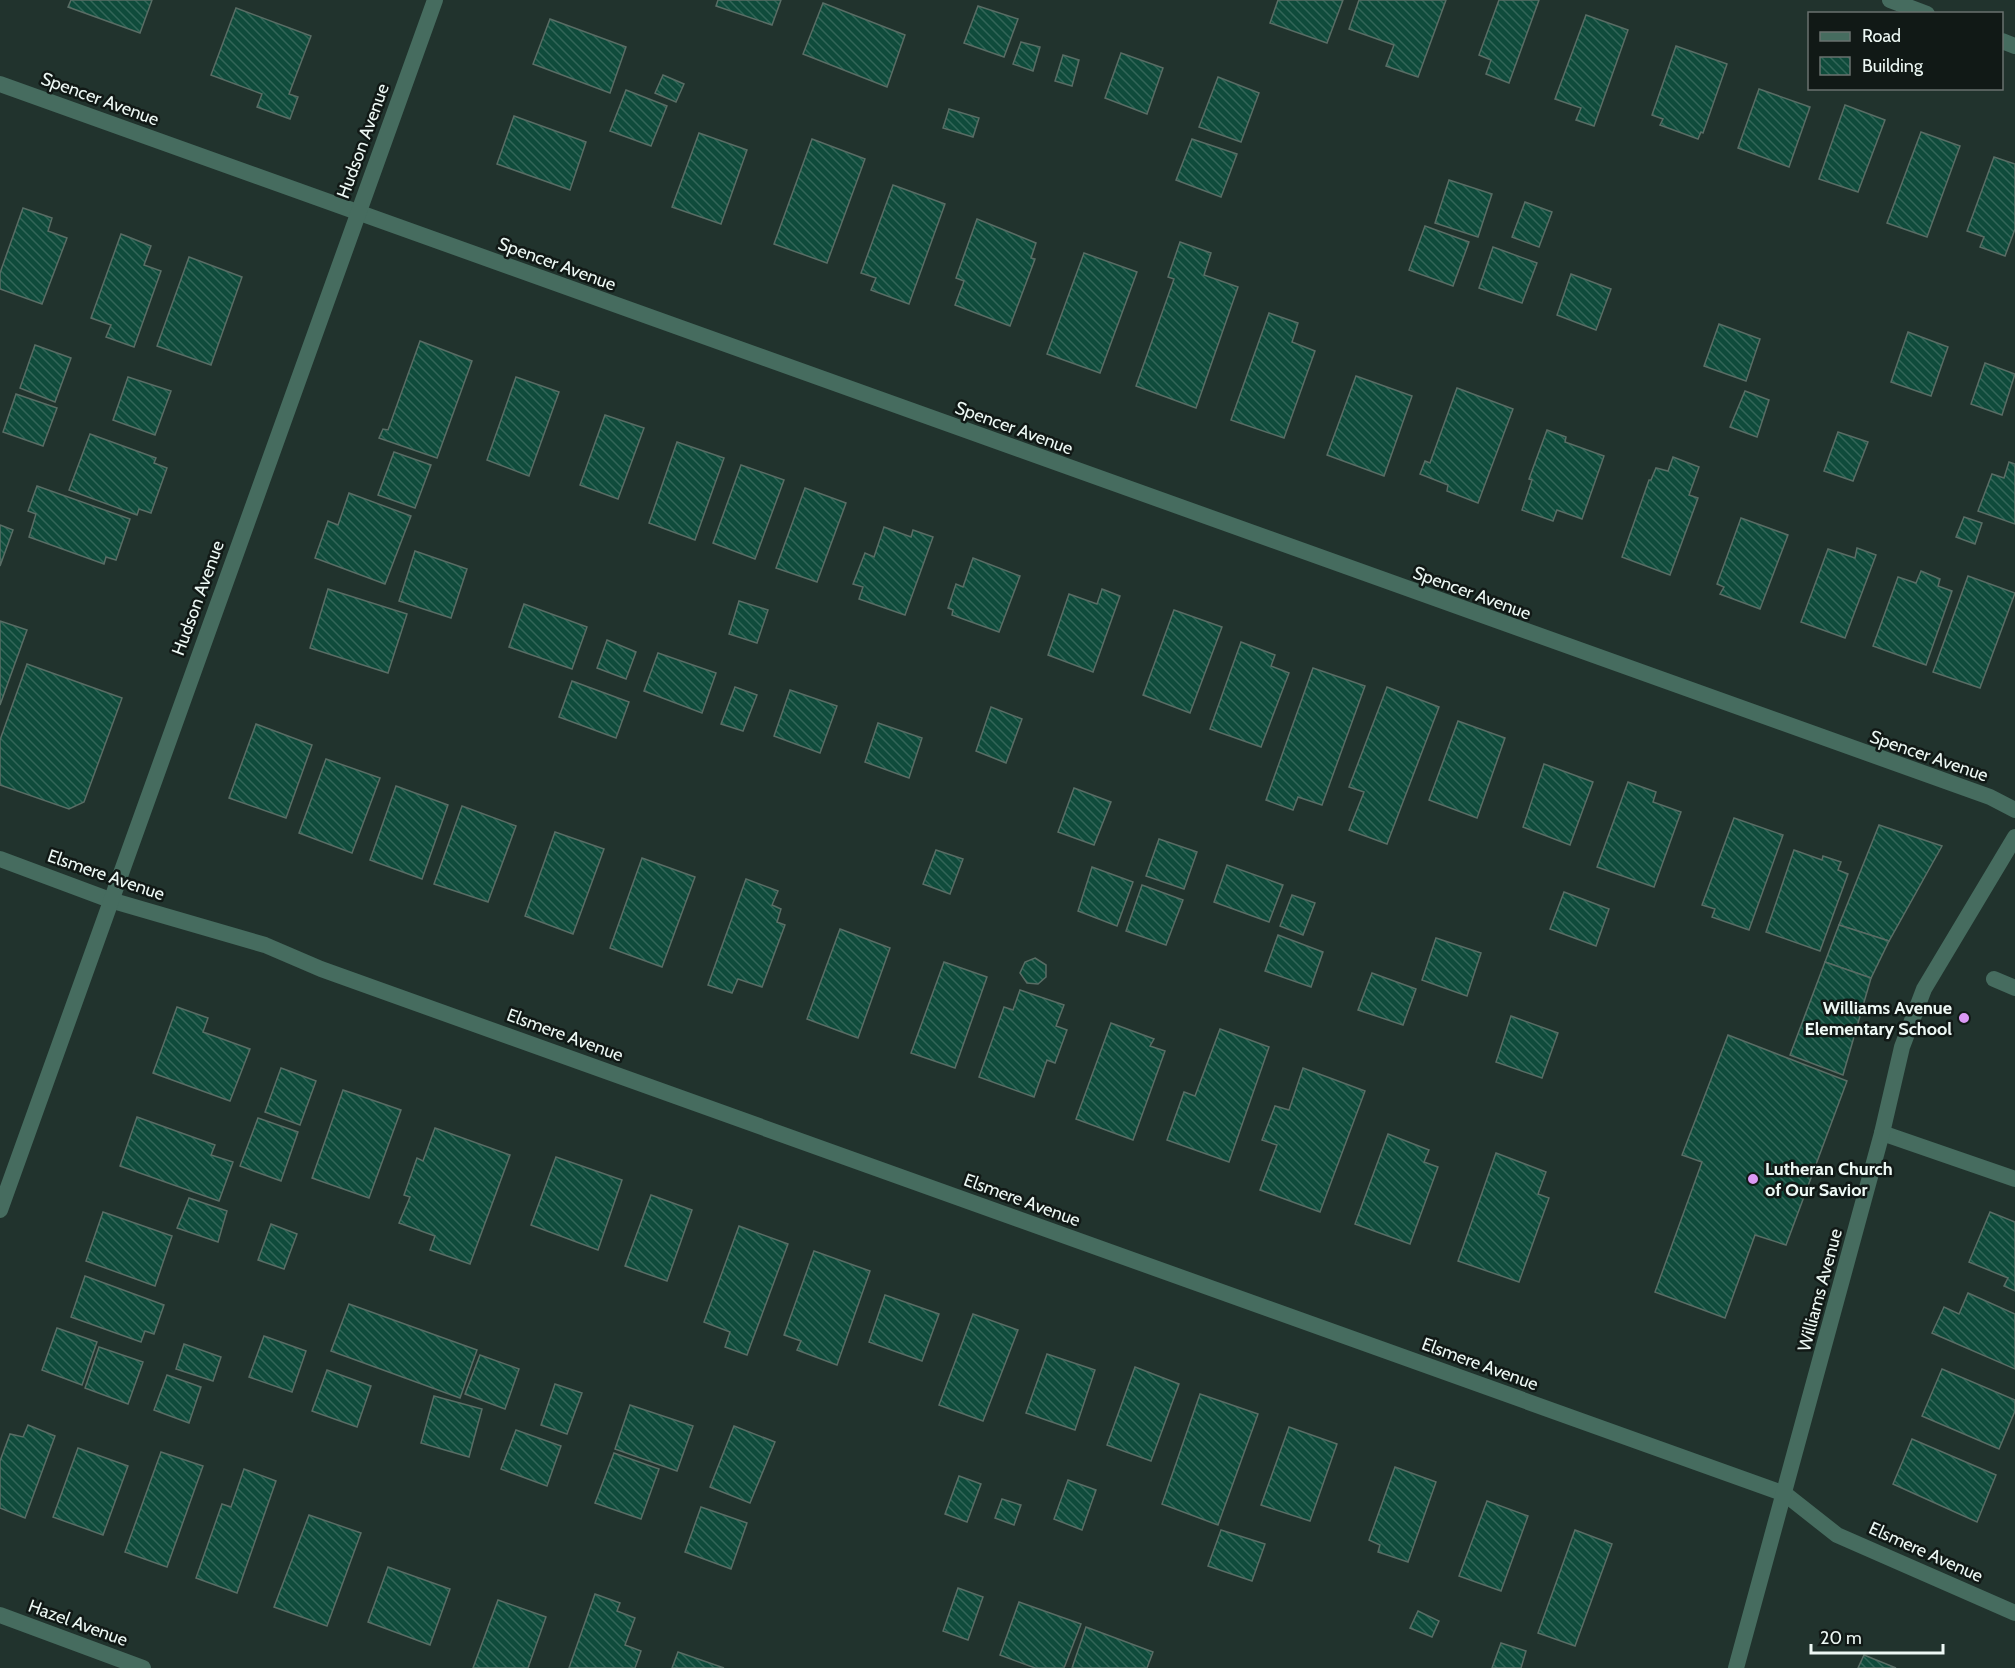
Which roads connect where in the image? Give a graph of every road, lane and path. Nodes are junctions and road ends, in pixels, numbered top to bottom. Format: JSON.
{"nodes":[{"id":1,"x":435,"y":0,"type":"edge"},
{"id":2,"x":1890,"y":0,"type":"edge"},
{"id":3,"x":1922,"y":12,"type":"edge"},
{"id":4,"x":0,"y":84,"type":"edge"},
{"id":5,"x":358,"y":213,"type":"junction"},
{"id":6,"x":2015,"y":810,"type":"edge"},
{"id":7,"x":2015,"y":837,"type":"edge"},
{"id":8,"x":0,"y":859,"type":"edge"},
{"id":9,"x":110,"y":900,"type":"junction"},
{"id":10,"x":1994,"y":979,"type":"dead end"},
{"id":11,"x":2015,"y":988,"type":"edge"},
{"id":12,"x":1882,"y":1133,"type":"junction"},
{"id":13,"x":2015,"y":1179,"type":"edge"},
{"id":14,"x":0,"y":1210,"type":"edge"},
{"id":15,"x":1785,"y":1494,"type":"junction"},
{"id":16,"x":2015,"y":1613,"type":"edge"},
{"id":17,"x":0,"y":1615,"type":"edge"},
{"id":18,"x":143,"y":1668,"type":"edge"},
{"id":19,"x":1736,"y":1668,"type":"edge"}],
"edges":[{"from":1,"to":5,"type":"street","name":"Hudson Avenue"},
{"from":2,"to":3,"type":"street"},
{"from":4,"to":5,"type":"street","name":"Spencer Avenue"},
{"from":5,"to":6,"type":"street","name":"Spencer Avenue"},
{"from":5,"to":9,"type":"street","name":"Hudson Avenue"},
{"from":7,"to":12,"type":"street","name":"Williams Avenue"},
{"from":8,"to":9,"type":"street","name":"Elsmere Avenue"},
{"from":9,"to":14,"type":"street","name":"Hudson Avenue"},
{"from":9,"to":15,"type":"street","name":"Elsmere Avenue"},
{"from":10,"to":11,"type":"street"},
{"from":12,"to":13,"type":"street"},
{"from":12,"to":15,"type":"street","name":"Williams Avenue"},
{"from":15,"to":16,"type":"street","name":"Elsmere Avenue"},
{"from":15,"to":19,"type":"street","name":"Williams Avenue"},
{"from":17,"to":18,"type":"street","name":"Hazel Avenue"}]}
